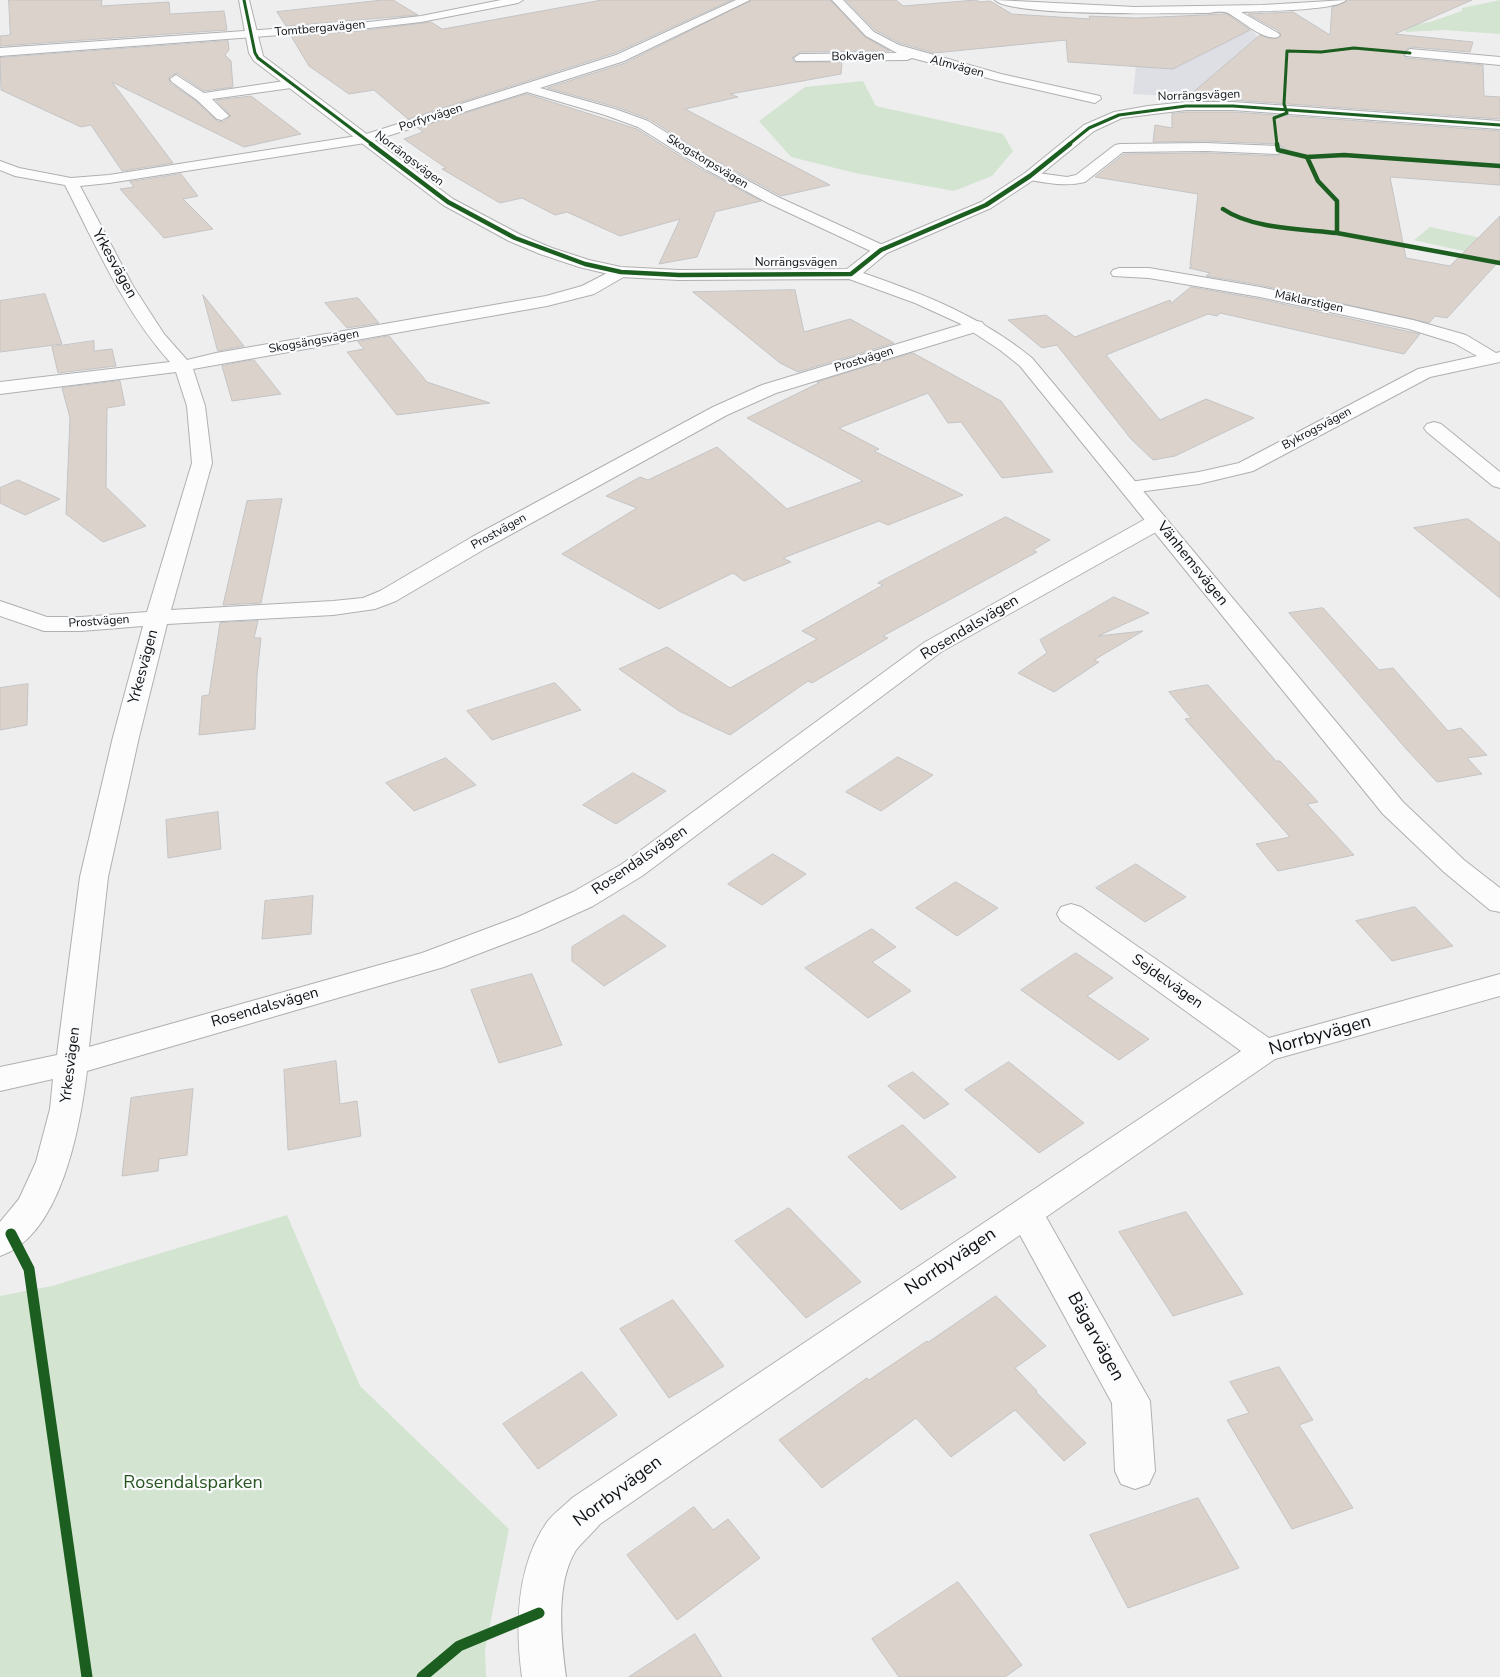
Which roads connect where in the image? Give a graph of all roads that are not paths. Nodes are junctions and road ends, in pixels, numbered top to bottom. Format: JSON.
{"nodes":[{"id":1,"x":244,"y":0,"type":"edge"},
{"id":2,"x":518,"y":0,"type":"edge"},
{"id":3,"x":745,"y":0,"type":"edge"},
{"id":4,"x":837,"y":0,"type":"edge"},
{"id":5,"x":1000,"y":0,"type":"edge"},
{"id":6,"x":1341,"y":0,"type":"edge"},
{"id":7,"x":1229,"y":8,"type":"junction"},
{"id":8,"x":251,"y":34,"type":"junction"},
{"id":9,"x":1274,"y":35,"type":"dead end"},
{"id":10,"x":0,"y":52,"type":"edge"},
{"id":11,"x":1410,"y":54,"type":"dead end"},
{"id":12,"x":916,"y":55,"type":"junction"},
{"id":13,"x":800,"y":58,"type":"dead end"},
{"id":14,"x":1500,"y":61,"type":"edge"},
{"id":15,"x":176,"y":79,"type":"dead end"},
{"id":16,"x":291,"y":84,"type":"junction"},
{"id":17,"x":528,"y":88,"type":"junction"},
{"id":18,"x":202,"y":97,"type":"junction"},
{"id":19,"x":1095,"y":99,"type":"dead end"},
{"id":20,"x":222,"y":116,"type":"dead end"},
{"id":21,"x":1500,"y":125,"type":"edge"},
{"id":22,"x":364,"y":139,"type":"junction"},
{"id":23,"x":1278,"y":150,"type":"dead end"},
{"id":24,"x":5,"y":171,"type":"edge"},
{"id":25,"x":1030,"y":176,"type":"junction"},
{"id":26,"x":71,"y":182,"type":"junction"},
{"id":27,"x":881,"y":250,"type":"junction"},
{"id":28,"x":621,"y":272,"type":"junction"},
{"id":29,"x":1119,"y":273,"type":"dead end"},
{"id":30,"x":851,"y":274,"type":"junction"},
{"id":31,"x":976,"y":326,"type":"junction"},
{"id":32,"x":1496,"y":357,"type":"edge"},
{"id":33,"x":184,"y":366,"type":"junction"},
{"id":34,"x":0,"y":388,"type":"edge"},
{"id":35,"x":1434,"y":428,"type":"dead end"},
{"id":36,"x":1500,"y":482,"type":"edge"},
{"id":37,"x":1130,"y":487,"type":"junction"},
{"id":38,"x":1157,"y":522,"type":"junction"},
{"id":39,"x":0,"y":608,"type":"edge"},
{"id":40,"x":158,"y":618,"type":"junction"},
{"id":41,"x":1500,"y":903,"type":"edge"},
{"id":42,"x":1071,"y":914,"type":"dead end"},
{"id":43,"x":1500,"y":986,"type":"edge"},
{"id":44,"x":1264,"y":1051,"type":"junction"},
{"id":45,"x":71,"y":1064,"type":"junction"},
{"id":46,"x":0,"y":1079,"type":"edge"},
{"id":47,"x":1025,"y":1212,"type":"junction"},
{"id":48,"x":0,"y":1242,"type":"edge"},
{"id":49,"x":1135,"y":1471,"type":"dead end"},
{"id":50,"x":544,"y":1677,"type":"edge"}],
"edges":[{"from":1,"to":8,"type":"street","name":"Norrängsvägen"},
{"from":2,"to":8,"type":"street","name":"Tomtbergavägen"},
{"from":3,"to":17,"type":"street","name":"Porfyrvägen"},
{"from":4,"to":12,"type":"street","name":"Almvägen"},
{"from":5,"to":7,"type":"street"},
{"from":6,"to":7,"type":"street"},
{"from":7,"to":9,"type":"street"},
{"from":8,"to":10,"type":"street","name":"Tomtbergavägen"},
{"from":8,"to":16,"type":"street","name":"Norrängsvägen"},
{"from":11,"to":14,"type":"street"},
{"from":12,"to":13,"type":"street","name":"Bokvägen"},
{"from":12,"to":19,"type":"street","name":"Almvägen"},
{"from":15,"to":18,"type":"street"},
{"from":16,"to":18,"type":"street"},
{"from":16,"to":22,"type":"street","name":"Norrängsvägen"},
{"from":17,"to":22,"type":"street","name":"Porfyrvägen"},
{"from":17,"to":27,"type":"street","name":"Skogstorpsvägen"},
{"from":18,"to":20,"type":"street"},
{"from":21,"to":25,"type":"street","name":"Norrängsvägen"},
{"from":22,"to":26,"type":"street","name":"Porfyrvägen"},
{"from":22,"to":28,"type":"street","name":"Norrängsvägen"},
{"from":23,"to":25,"type":"street"},
{"from":24,"to":26,"type":"street"},
{"from":25,"to":27,"type":"street","name":"Norrängsvägen"},
{"from":26,"to":33,"type":"street","name":"Yrkesvägen"},
{"from":27,"to":30,"type":"street","name":"Norrängsvägen"},
{"from":28,"to":30,"type":"street","name":"Norrängsvägen"},
{"from":28,"to":33,"type":"street","name":"Skogsängsvägen"},
{"from":29,"to":32,"type":"street","name":"Mäklarstigen"},
{"from":30,"to":31,"type":"street","name":"Vänhemsvägen"},
{"from":31,"to":37,"type":"street","name":"Vänhemsvägen"},
{"from":31,"to":40,"type":"street","name":"Prostvägen"},
{"from":32,"to":37,"type":"street","name":"Bykrogsvägen"},
{"from":33,"to":34,"type":"street","name":"Skogsängsvägen"},
{"from":33,"to":40,"type":"street","name":"Yrkesvägen"},
{"from":35,"to":36,"type":"street"},
{"from":37,"to":38,"type":"street","name":"Vänhemsvägen"},
{"from":38,"to":41,"type":"street","name":"Vänhemsvägen"},
{"from":38,"to":45,"type":"street","name":"Rosendalsvägen"},
{"from":39,"to":40,"type":"street","name":"Prostvägen"},
{"from":40,"to":45,"type":"street","name":"Yrkesvägen"},
{"from":42,"to":44,"type":"street","name":"Sejdelvägen"},
{"from":43,"to":44,"type":"street","name":"Norrbyvägen"},
{"from":44,"to":47,"type":"street","name":"Norrbyvägen"},
{"from":45,"to":46,"type":"street","name":"Rosendalsvägen"},
{"from":45,"to":48,"type":"street","name":"Yrkesvägen"},
{"from":47,"to":49,"type":"street","name":"Bägarvägen"},
{"from":47,"to":50,"type":"street","name":"Norrbyvägen"}]}
